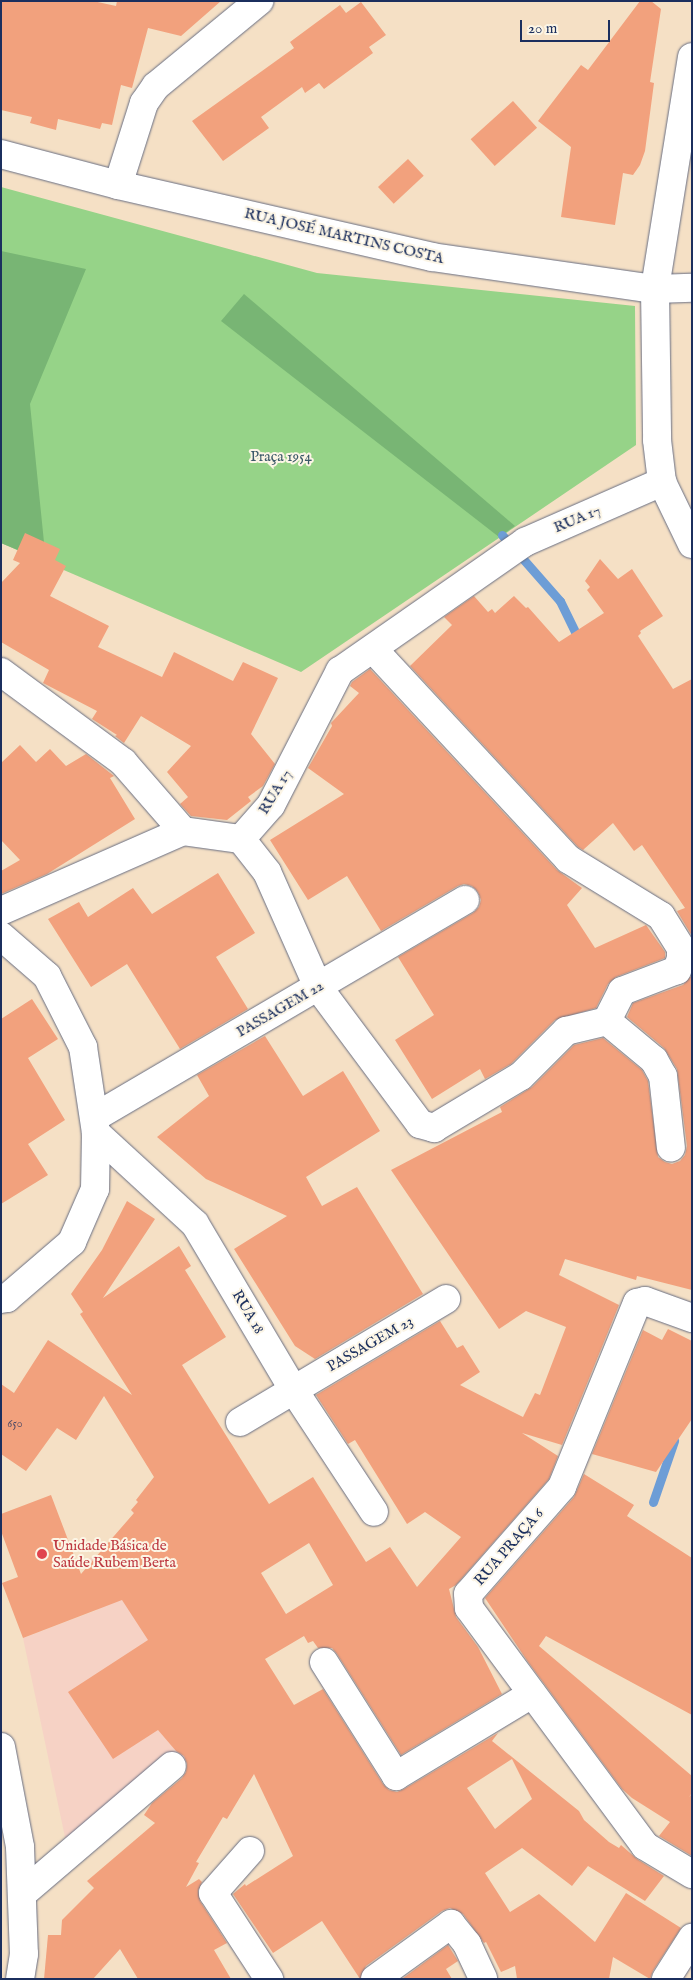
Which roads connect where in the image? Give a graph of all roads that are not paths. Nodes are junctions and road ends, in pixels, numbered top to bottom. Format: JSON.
{"nodes":[{"id":1,"x":259,"y":1,"type":"edge"},
{"id":2,"x":692,"y":57,"type":"edge"},
{"id":3,"x":1,"y":154,"type":"edge"},
{"id":4,"x":118,"y":185,"type":"junction"},
{"id":5,"x":692,"y":288,"type":"edge"},
{"id":6,"x":655,"y":289,"type":"junction"},
{"id":7,"x":662,"y":482,"type":"junction"},
{"id":8,"x":692,"y":544,"type":"edge"},
{"id":9,"x":373,"y":649,"type":"junction"},
{"id":10,"x":1,"y":672,"type":"edge"},
{"id":11,"x":183,"y":830,"type":"junction"},
{"id":12,"x":241,"y":839,"type":"junction"},
{"id":13,"x":465,"y":900,"type":"dead end"},
{"id":14,"x":1,"y":910,"type":"edge"},
{"id":15,"x":1,"y":936,"type":"edge"},
{"id":16,"x":318,"y":987,"type":"junction"},
{"id":17,"x":607,"y":1021,"type":"junction"},
{"id":18,"x":96,"y":1125,"type":"junction"},
{"id":19,"x":671,"y":1148,"type":"dead end"},
{"id":20,"x":3,"y":1295,"type":"edge"},
{"id":21,"x":446,"y":1299,"type":"dead end"},
{"id":22,"x":692,"y":1318,"type":"edge"},
{"id":23,"x":293,"y":1389,"type":"junction"},
{"id":24,"x":240,"y":1422,"type":"dead end"},
{"id":25,"x":374,"y":1512,"type":"dead end"},
{"id":26,"x":324,"y":1662,"type":"dead end"},
{"id":27,"x":532,"y":1694,"type":"junction"},
{"id":28,"x":1,"y":1747,"type":"edge"},
{"id":29,"x":172,"y":1766,"type":"dead end"},
{"id":30,"x":250,"y":1851,"type":"dead end"},
{"id":31,"x":692,"y":1874,"type":"edge"},
{"id":32,"x":22,"y":1894,"type":"junction"},
{"id":33,"x":692,"y":1938,"type":"edge"},
{"id":34,"x":20,"y":1979,"type":"edge"},
{"id":35,"x":269,"y":1979,"type":"edge"},
{"id":36,"x":375,"y":1979,"type":"edge"},
{"id":37,"x":483,"y":1979,"type":"edge"},
{"id":38,"x":666,"y":1979,"type":"edge"}],
"edges":[{"from":1,"to":4,"type":"street"},
{"from":2,"to":6,"type":"street"},
{"from":3,"to":4,"type":"street","name":"RUA JOSÉ MARTINS COSTA"},
{"from":4,"to":6,"type":"street","name":"RUA JOSÉ MARTINS COSTA"},
{"from":5,"to":6,"type":"street","name":"RUA JOSÉ MARTINS COSTA"},
{"from":6,"to":7,"type":"street"},
{"from":7,"to":8,"type":"street"},
{"from":7,"to":9,"type":"street","name":"RUA 17"},
{"from":9,"to":12,"type":"street","name":"RUA 17"},
{"from":9,"to":17,"type":"street"},
{"from":10,"to":11,"type":"street"},
{"from":11,"to":12,"type":"street"},
{"from":11,"to":14,"type":"street"},
{"from":12,"to":16,"type":"street"},
{"from":13,"to":16,"type":"street","name":"PASSAGEM 22"},
{"from":15,"to":18,"type":"street"},
{"from":16,"to":17,"type":"street"},
{"from":16,"to":18,"type":"street","name":"PASSAGEM 22"},
{"from":17,"to":19,"type":"street"},
{"from":18,"to":20,"type":"street"},
{"from":18,"to":23,"type":"street","name":"RUA 18"},
{"from":21,"to":23,"type":"street","name":"PASSAGEM 23"},
{"from":22,"to":27,"type":"street","name":"RUA PRAÇA 6"},
{"from":23,"to":24,"type":"street","name":"PASSAGEM 23"},
{"from":23,"to":25,"type":"street","name":"RUA 18"},
{"from":26,"to":27,"type":"street"},
{"from":27,"to":31,"type":"street","name":"RUA PRAÇA 6"},
{"from":28,"to":32,"type":"street"},
{"from":29,"to":32,"type":"street"},
{"from":30,"to":35,"type":"street"},
{"from":32,"to":34,"type":"street"},
{"from":33,"to":38,"type":"street"},
{"from":36,"to":37,"type":"street"}]}
